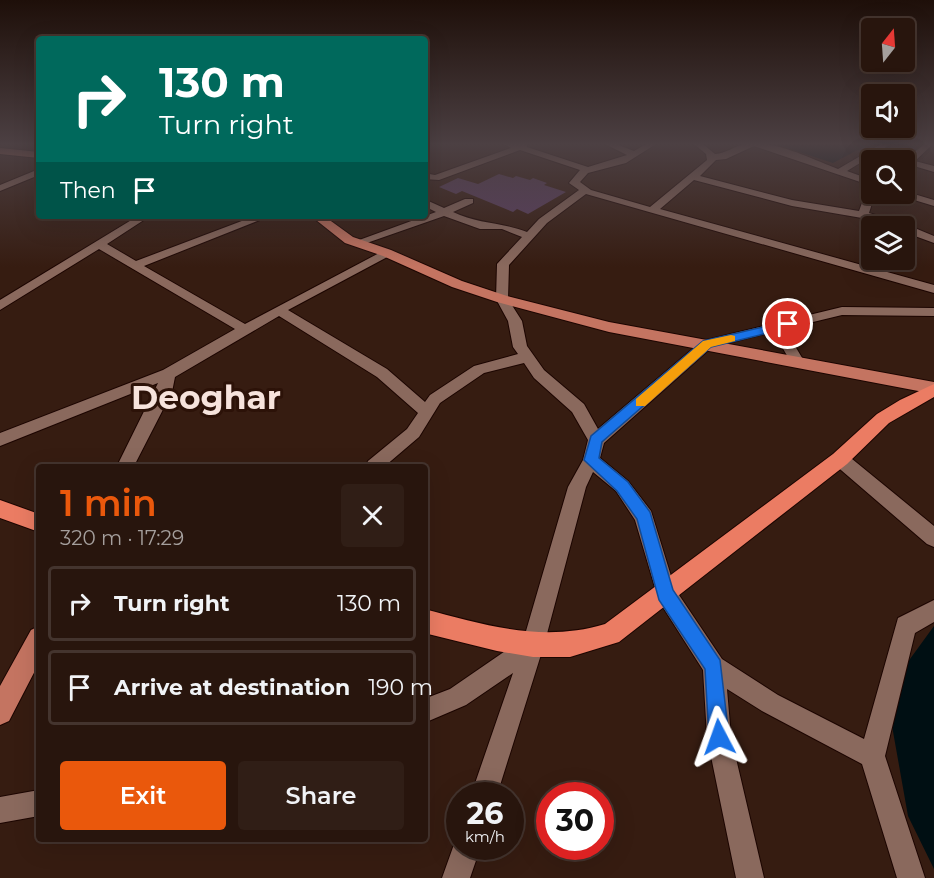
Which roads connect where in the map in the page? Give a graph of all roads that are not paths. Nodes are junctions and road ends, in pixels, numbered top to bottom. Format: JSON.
{"nodes":[{"id":1,"x":577,"y":185,"type":"edge"},
{"id":2,"x":683,"y":185,"type":"edge"},
{"id":3,"x":723,"y":185,"type":"edge"},
{"id":4,"x":585,"y":191,"type":"junction"},
{"id":5,"x":915,"y":197,"type":"edge"},
{"id":6,"x":469,"y":201,"type":"dead end"},
{"id":7,"x":934,"y":202,"type":"edge"},
{"id":8,"x":428,"y":204,"type":"edge"},
{"id":9,"x":867,"y":204,"type":"edge"},
{"id":10,"x":651,"y":211,"type":"junction"},
{"id":11,"x":445,"y":212,"type":"junction"},
{"id":12,"x":863,"y":215,"type":"junction"},
{"id":13,"x":866,"y":216,"type":"edge"},
{"id":14,"x":428,"y":218,"type":"edge"},
{"id":15,"x":139,"y":219,"type":"edge"},
{"id":16,"x":257,"y":219,"type":"edge"},
{"id":17,"x":321,"y":219,"type":"edge"},
{"id":18,"x":425,"y":219,"type":"edge"},
{"id":19,"x":915,"y":232,"type":"edge"},
{"id":20,"x":529,"y":236,"type":"junction"},
{"id":21,"x":934,"y":240,"type":"edge"},
{"id":22,"x":357,"y":243,"type":"junction"},
{"id":23,"x":98,"y":244,"type":"junction"},
{"id":24,"x":387,"y":253,"type":"junction"},
{"id":25,"x":136,"y":266,"type":"junction"},
{"id":26,"x":934,"y":289,"type":"edge"},
{"id":27,"x":502,"y":300,"type":"junction"},
{"id":28,"x":0,"y":306,"type":"edge"},
{"id":29,"x":279,"y":310,"type":"junction"},
{"id":30,"x":932,"y":313,"type":"edge"},
{"id":31,"x":771,"y":328,"type":"junction"},
{"id":32,"x":246,"y":330,"type":"junction"},
{"id":33,"x":707,"y":344,"type":"junction"},
{"id":34,"x":527,"y":357,"type":"junction"},
{"id":35,"x":797,"y":361,"type":"junction"},
{"id":36,"x":168,"y":374,"type":"junction"},
{"id":37,"x":934,"y":389,"type":"edge"},
{"id":38,"x":427,"y":412,"type":"junction"},
{"id":39,"x":0,"y":440,"type":"edge"},
{"id":40,"x":594,"y":450,"type":"junction"},
{"id":41,"x":840,"y":459,"type":"junction"},
{"id":42,"x":127,"y":464,"type":"edge"},
{"id":43,"x":376,"y":464,"type":"edge"},
{"id":44,"x":0,"y":509,"type":"edge"},
{"id":45,"x":36,"y":522,"type":"edge"},
{"id":46,"x":934,"y":538,"type":"edge"},
{"id":47,"x":666,"y":594,"type":"junction"},
{"id":48,"x":934,"y":610,"type":"edge"},
{"id":49,"x":428,"y":622,"type":"edge"},
{"id":50,"x":36,"y":644,"type":"edge"},
{"id":51,"x":533,"y":645,"type":"junction"},
{"id":52,"x":714,"y":667,"type":"junction"},
{"id":53,"x":428,"y":709,"type":"edge"},
{"id":54,"x":0,"y":712,"type":"edge"},
{"id":55,"x":872,"y":756,"type":"junction"},
{"id":56,"x":488,"y":782,"type":"edge"},
{"id":57,"x":36,"y":804,"type":"edge"},
{"id":58,"x":0,"y":810,"type":"edge"},
{"id":59,"x":462,"y":860,"type":"edge"},
{"id":60,"x":456,"y":878,"type":"edge"},
{"id":61,"x":750,"y":878,"type":"edge"},
{"id":62,"x":911,"y":878,"type":"edge"}],
"edges":[{"from":1,"to":4,"type":"street"},
{"from":2,"to":10,"type":"street"},
{"from":3,"to":12,"type":"street"},
{"from":4,"to":10,"type":"street"},
{"from":4,"to":20,"type":"street"},
{"from":5,"to":7,"type":"street"},
{"from":6,"to":11,"type":"street"},
{"from":8,"to":11,"type":"street"},
{"from":9,"to":12,"type":"street"},
{"from":10,"to":26,"type":"street"},
{"from":11,"to":14,"type":"street"},
{"from":11,"to":20,"type":"street"},
{"from":12,"to":13,"type":"street"},
{"from":15,"to":23,"type":"street"},
{"from":16,"to":25,"type":"street"},
{"from":17,"to":22,"type":"main road"},
{"from":18,"to":22,"type":"street"},
{"from":19,"to":21,"type":"street"},
{"from":20,"to":27,"type":"street"},
{"from":22,"to":24,"type":"main road"},
{"from":23,"to":25,"type":"street"},
{"from":23,"to":28,"type":"street"},
{"from":24,"to":27,"type":"main road"},
{"from":24,"to":29,"type":"street"},
{"from":25,"to":32,"type":"street"},
{"from":27,"to":33,"type":"main road"},
{"from":27,"to":34,"type":"street"},
{"from":29,"to":32,"type":"street"},
{"from":29,"to":38,"type":"street"},
{"from":30,"to":31,"type":"street"},
{"from":31,"to":33,"type":"street"},
{"from":31,"to":35,"type":"street"},
{"from":32,"to":36,"type":"street"},
{"from":33,"to":35,"type":"main road"},
{"from":33,"to":40,"type":"street"},
{"from":34,"to":38,"type":"street"},
{"from":34,"to":40,"type":"street"},
{"from":35,"to":37,"type":"main road"},
{"from":36,"to":39,"type":"street"},
{"from":36,"to":42,"type":"street"},
{"from":37,"to":41,"type":"highway"},
{"from":38,"to":43,"type":"street"},
{"from":40,"to":47,"type":"street"},
{"from":40,"to":51,"type":"street"},
{"from":41,"to":46,"type":"street"},
{"from":41,"to":47,"type":"highway"},
{"from":44,"to":45,"type":"highway"},
{"from":47,"to":51,"type":"highway"},
{"from":47,"to":52,"type":"street"},
{"from":48,"to":55,"type":"street"},
{"from":49,"to":51,"type":"highway"},
{"from":50,"to":54,"type":"main road"},
{"from":51,"to":53,"type":"street"},
{"from":51,"to":56,"type":"street"},
{"from":52,"to":55,"type":"street"},
{"from":52,"to":61,"type":"street"},
{"from":55,"to":62,"type":"street"},
{"from":57,"to":58,"type":"street"},
{"from":59,"to":60,"type":"street"}]}
